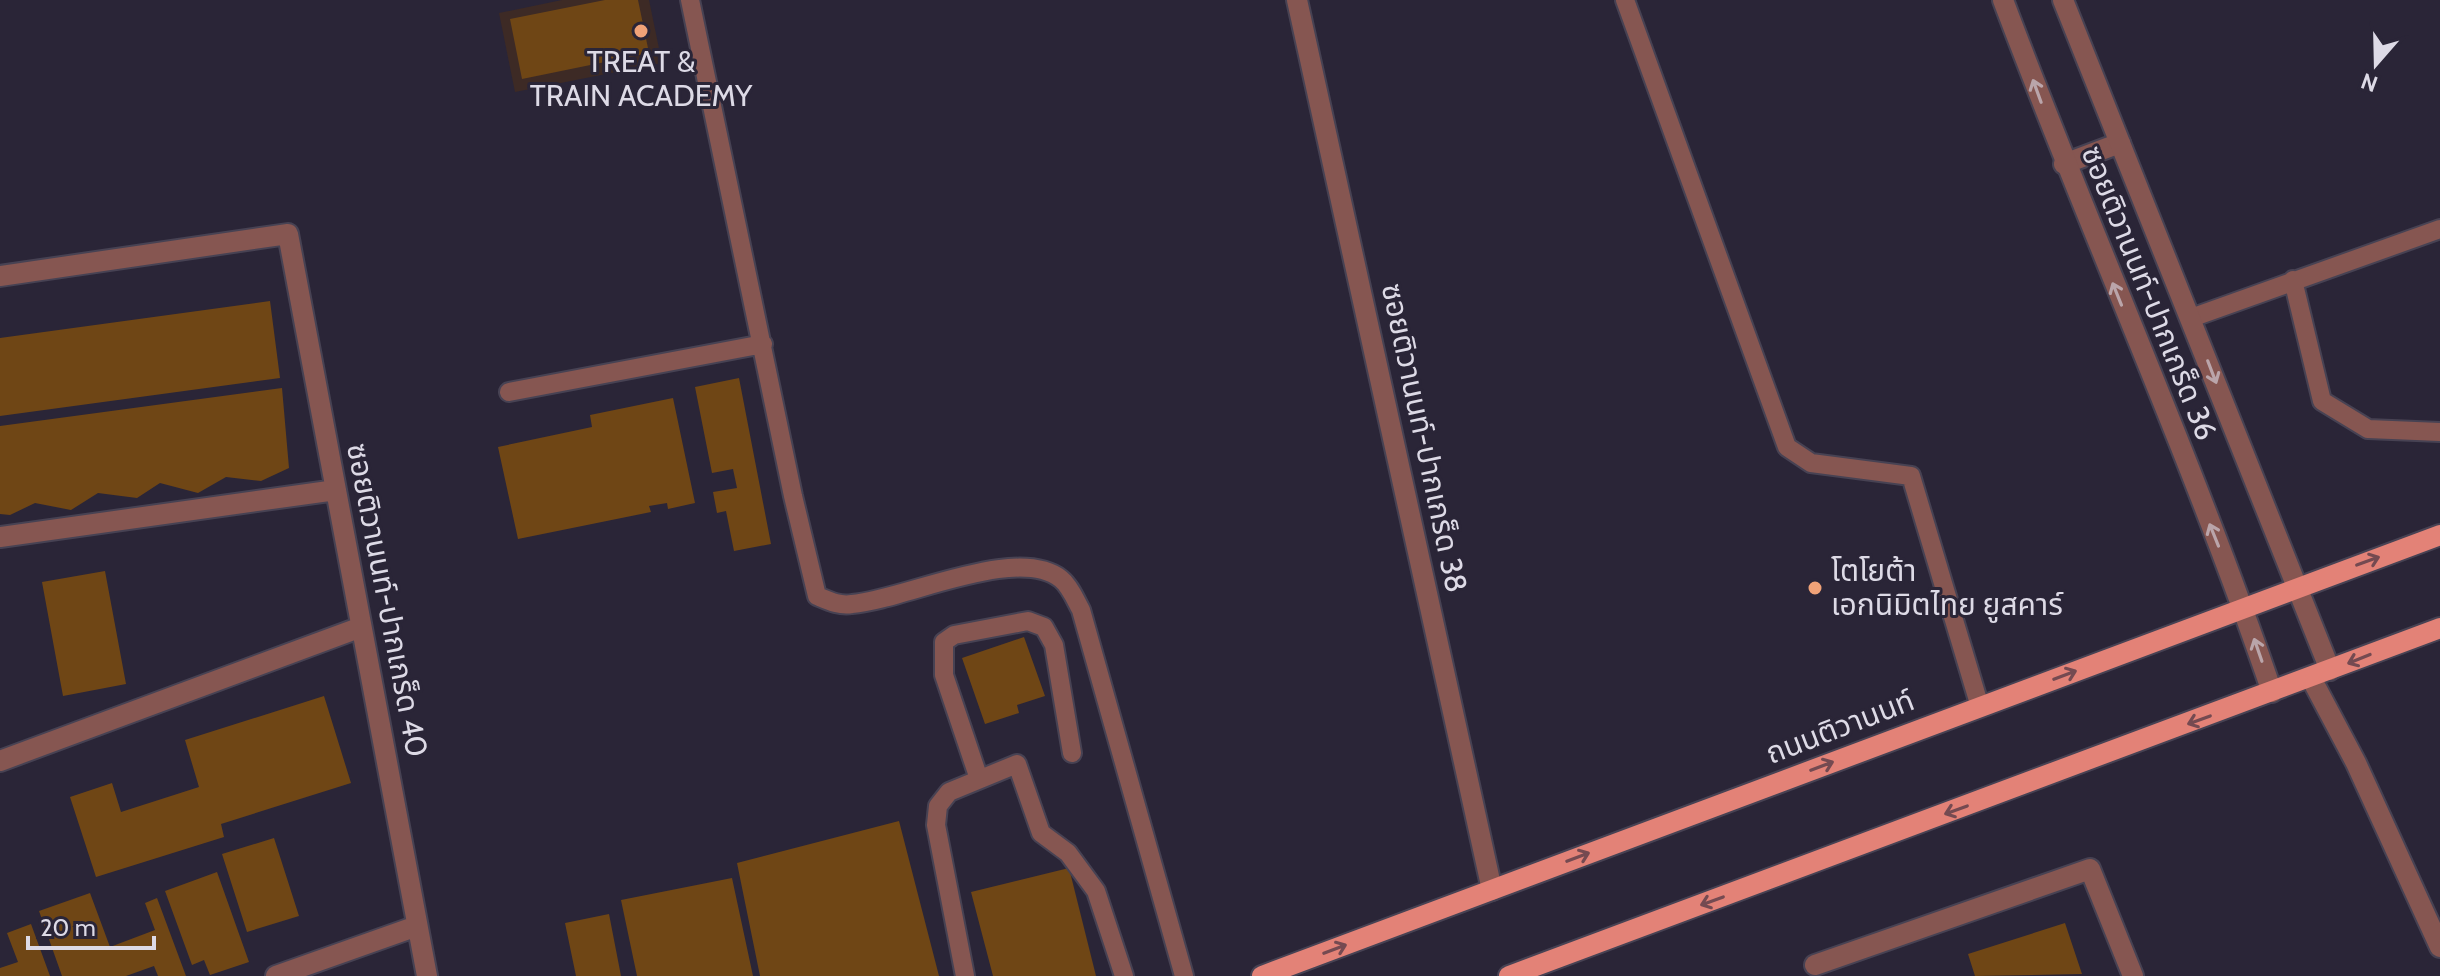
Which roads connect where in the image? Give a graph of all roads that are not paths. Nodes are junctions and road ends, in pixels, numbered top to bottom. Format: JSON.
{"nodes":[{"id":1,"x":690,"y":0,"type":"edge"},
{"id":2,"x":1297,"y":0,"type":"edge"},
{"id":3,"x":1625,"y":0,"type":"edge"},
{"id":4,"x":2003,"y":0,"type":"edge"},
{"id":5,"x":2063,"y":0,"type":"edge"},
{"id":6,"x":2120,"y":143,"type":"junction"},
{"id":7,"x":2064,"y":164,"type":"junction"},
{"id":8,"x":2440,"y":229,"type":"edge"},
{"id":9,"x":0,"y":276,"type":"edge"},
{"id":10,"x":2293,"y":280,"type":"junction"},
{"id":11,"x":2191,"y":318,"type":"junction"},
{"id":12,"x":763,"y":344,"type":"junction"},
{"id":13,"x":509,"y":392,"type":"dead end"},
{"id":14,"x":2440,"y":432,"type":"edge"},
{"id":15,"x":336,"y":490,"type":"junction"},
{"id":16,"x":2440,"y":535,"type":"edge"},
{"id":17,"x":0,"y":537,"type":"edge"},
{"id":18,"x":2296,"y":587,"type":"junction"},
{"id":19,"x":2243,"y":608,"type":"junction"},
{"id":20,"x":361,"y":627,"type":"junction"},
{"id":21,"x":2440,"y":628,"type":"edge"},
{"id":22,"x":2320,"y":674,"type":"junction"},
{"id":23,"x":2272,"y":692,"type":"junction"},
{"id":24,"x":1980,"y":707,"type":"junction"},
{"id":25,"x":1072,"y":753,"type":"dead end"},
{"id":26,"x":0,"y":761,"type":"edge"},
{"id":27,"x":979,"y":779,"type":"junction"},
{"id":28,"x":1492,"y":890,"type":"junction"},
{"id":29,"x":417,"y":926,"type":"junction"},
{"id":30,"x":2440,"y":947,"type":"edge"},
{"id":31,"x":1815,"y":965,"type":"dead end"},
{"id":32,"x":276,"y":976,"type":"edge"},
{"id":33,"x":427,"y":976,"type":"edge"},
{"id":34,"x":965,"y":976,"type":"edge"},
{"id":35,"x":1124,"y":976,"type":"edge"},
{"id":36,"x":1184,"y":976,"type":"edge"},
{"id":37,"x":1262,"y":976,"type":"edge"},
{"id":38,"x":1509,"y":976,"type":"edge"},
{"id":39,"x":2133,"y":976,"type":"edge"}],
"edges":[{"from":1,"to":12,"type":"lane"},
{"from":2,"to":28,"type":"street","name":"ซอยติวานนท์-ปากเกร็ด 38"},
{"from":3,"to":24,"type":"lane"},
{"from":7,"to":4,"type":"street","name":"ซอยติวานนท์-ปากเกร็ด 36","one_way":true},
{"from":5,"to":6,"type":"street","name":"ซอยติวานนท์-ปากเกร็ด 36"},
{"from":6,"to":7,"type":"street"},
{"from":6,"to":11,"type":"street","name":"ซอยติวานนท์-ปากเกร็ด 36"},
{"from":19,"to":7,"type":"street","name":"ซอยติวานนท์-ปากเกร็ด 36","one_way":true},
{"from":8,"to":10,"type":"lane"},
{"from":9,"to":15,"type":"street","name":"ซอยติวานนท์-ปากเกร็ด 40"},
{"from":10,"to":11,"type":"lane"},
{"from":10,"to":14,"type":"lane"},
{"from":11,"to":18,"type":"street","name":"ซอยติวานนท์-ปากเกร็ด 36","one_way":true},
{"from":12,"to":13,"type":"lane"},
{"from":12,"to":36,"type":"lane"},
{"from":15,"to":17,"type":"street"},
{"from":15,"to":20,"type":"street","name":"ซอยติวานนท์-ปากเกร็ด 40"},
{"from":18,"to":16,"type":"main road","name":"ถนนติวานนท์","one_way":true},
{"from":18,"to":19,"type":"main road","name":"ถนนติวานนท์"},
{"from":18,"to":22,"type":"street","name":"ซอยติวานนท์-ปากเกร็ด 36"},
{"from":23,"to":19,"type":"street","name":"ซอยติวานนท์-ปากเกร็ด 36","one_way":true},
{"from":24,"to":19,"type":"main road","name":"ถนนติวานนท์","one_way":true},
{"from":20,"to":26,"type":"street"},
{"from":20,"to":29,"type":"street","name":"ซอยติวานนท์-ปากเกร็ด 40"},
{"from":21,"to":22,"type":"main road","one_way":true},
{"from":22,"to":23,"type":"main road"},
{"from":22,"to":30,"type":"street","name":"ซอยติวานนท์-ปากเกร็ด 36"},
{"from":23,"to":38,"type":"main road","one_way":true},
{"from":28,"to":24,"type":"main road","name":"ถนนติวานนท์","one_way":true},
{"from":25,"to":27,"type":"lane"},
{"from":27,"to":34,"type":"lane"},
{"from":27,"to":35,"type":"lane"},
{"from":37,"to":28,"type":"main road","name":"ถนนติวานนท์","one_way":true},
{"from":29,"to":32,"type":"street"},
{"from":29,"to":33,"type":"street","name":"ซอยติวานนท์-ปากเกร็ด 40"},
{"from":31,"to":39,"type":"street"}]}
